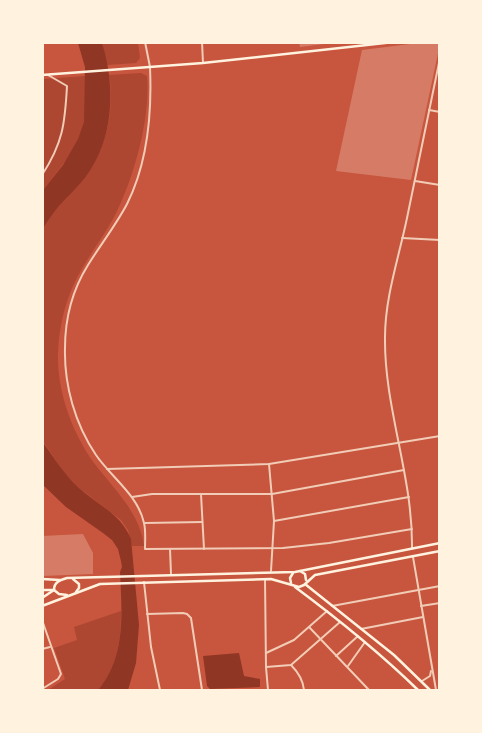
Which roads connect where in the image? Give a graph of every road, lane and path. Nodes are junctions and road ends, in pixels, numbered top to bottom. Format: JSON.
{"nodes":[{"id":1,"x":144,"y":42,"type":"edge"},
{"id":2,"x":202,"y":42,"type":"edge"},
{"id":3,"x":394,"y":42,"type":"edge"},
{"id":4,"x":440,"y":58,"type":"edge"},
{"id":5,"x":203,"y":63,"type":"junction"},
{"id":6,"x":150,"y":67,"type":"junction"},
{"id":7,"x":42,"y":75,"type":"edge"},
{"id":8,"x":48,"y":75,"type":"junction"},
{"id":9,"x":436,"y":77,"type":"junction"},
{"id":10,"x":440,"y":78,"type":"edge"},
{"id":11,"x":429,"y":110,"type":"junction"},
{"id":12,"x":440,"y":112,"type":"edge"},
{"id":13,"x":42,"y":176,"type":"edge"},
{"id":14,"x":414,"y":181,"type":"junction"},
{"id":15,"x":440,"y":185,"type":"edge"},
{"id":16,"x":402,"y":238,"type":"junction"},
{"id":17,"x":440,"y":240,"type":"edge"},
{"id":18,"x":440,"y":436,"type":"edge"},
{"id":19,"x":399,"y":442,"type":"junction"},
{"id":20,"x":269,"y":464,"type":"junction"},
{"id":21,"x":107,"y":469,"type":"junction"},
{"id":22,"x":404,"y":470,"type":"junction"},
{"id":23,"x":201,"y":494,"type":"junction"},
{"id":24,"x":272,"y":494,"type":"junction"},
{"id":25,"x":132,"y":497,"type":"junction"},
{"id":26,"x":409,"y":497,"type":"junction"},
{"id":27,"x":274,"y":521,"type":"junction"},
{"id":28,"x":202,"y":522,"type":"junction"},
{"id":29,"x":144,"y":523,"type":"junction"},
{"id":30,"x":412,"y":529,"type":"junction"},
{"id":31,"x":440,"y":543,"type":"edge"},
{"id":32,"x":412,"y":548,"type":"junction"},
{"id":33,"x":170,"y":549,"type":"junction"},
{"id":34,"x":204,"y":549,"type":"junction"},
{"id":35,"x":273,"y":549,"type":"junction"},
{"id":36,"x":440,"y":551,"type":"edge"},
{"id":37,"x":413,"y":556,"type":"junction"},
{"id":38,"x":296,"y":571,"type":"junction"},
{"id":39,"x":271,"y":572,"type":"junction"},
{"id":40,"x":171,"y":574,"type":"junction"},
{"id":41,"x":42,"y":579,"type":"edge"},
{"id":42,"x":73,"y":579,"type":"junction"},
{"id":43,"x":265,"y":579,"type":"junction"},
{"id":44,"x":61,"y":580,"type":"junction"},
{"id":45,"x":144,"y":582,"type":"junction"},
{"id":46,"x":306,"y":583,"type":"junction"},
{"id":47,"x":292,"y":584,"type":"junction"},
{"id":48,"x":440,"y":586,"type":"edge"},
{"id":49,"x":295,"y":587,"type":"junction"},
{"id":50,"x":42,"y":590,"type":"edge"},
{"id":51,"x":54,"y":590,"type":"junction"},
{"id":52,"x":418,"y":590,"type":"junction"},
{"id":53,"x":75,"y":592,"type":"junction"},
{"id":54,"x":69,"y":595,"type":"junction"},
{"id":55,"x":42,"y":598,"type":"edge"},
{"id":56,"x":440,"y":603,"type":"edge"},
{"id":57,"x":42,"y":606,"type":"edge"},
{"id":58,"x":332,"y":606,"type":"junction"},
{"id":59,"x":422,"y":606,"type":"junction"},
{"id":60,"x":327,"y":611,"type":"junction"},
{"id":61,"x":147,"y":614,"type":"junction"},
{"id":62,"x":424,"y":616,"type":"junction"},
{"id":63,"x":42,"y":620,"type":"edge"},
{"id":64,"x":340,"y":622,"type":"junction"},
{"id":65,"x":309,"y":627,"type":"junction"},
{"id":66,"x":361,"y":629,"type":"junction"},
{"id":67,"x":358,"y":636,"type":"junction"},
{"id":68,"x":320,"y":638,"type":"junction"},
{"id":69,"x":365,"y":642,"type":"junction"},
{"id":70,"x":50,"y":646,"type":"junction"},
{"id":71,"x":42,"y":649,"type":"edge"},
{"id":72,"x":266,"y":653,"type":"junction"},
{"id":73,"x":336,"y":656,"type":"junction"},
{"id":74,"x":291,"y":665,"type":"junction"},
{"id":75,"x":432,"y":666,"type":"junction"},
{"id":76,"x":266,"y":667,"type":"junction"},
{"id":77,"x":347,"y":667,"type":"junction"},
{"id":78,"x":421,"y":682,"type":"junction"},
{"id":79,"x":414,"y":687,"type":"junction"},
{"id":80,"x":42,"y":689,"type":"edge"},
{"id":81,"x":160,"y":690,"type":"edge"},
{"id":82,"x":202,"y":690,"type":"edge"},
{"id":83,"x":268,"y":690,"type":"edge"},
{"id":84,"x":304,"y":690,"type":"edge"},
{"id":85,"x":370,"y":690,"type":"edge"},
{"id":86,"x":418,"y":690,"type":"edge"},
{"id":87,"x":430,"y":690,"type":"edge"},
{"id":88,"x":436,"y":690,"type":"edge"}],
"edges":[{"from":1,"to":6,"type":"street"},
{"from":2,"to":5,"type":"street"},
{"from":3,"to":5,"type":"main road"},
{"from":4,"to":9,"type":"street"},
{"from":5,"to":6,"type":"main road"},
{"from":6,"to":8,"type":"main road"},
{"from":6,"to":21,"type":"street"},
{"from":7,"to":8,"type":"main road"},
{"from":8,"to":13,"type":"street"},
{"from":9,"to":10,"type":"street"},
{"from":9,"to":11,"type":"street"},
{"from":11,"to":12,"type":"street"},
{"from":11,"to":14,"type":"street"},
{"from":14,"to":15,"type":"street"},
{"from":14,"to":16,"type":"street"},
{"from":16,"to":17,"type":"street"},
{"from":16,"to":19,"type":"street"},
{"from":18,"to":19,"type":"street"},
{"from":19,"to":20,"type":"street"},
{"from":19,"to":22,"type":"street"},
{"from":20,"to":21,"type":"street"},
{"from":20,"to":24,"type":"street"},
{"from":21,"to":25,"type":"street"},
{"from":22,"to":24,"type":"street"},
{"from":22,"to":26,"type":"street"},
{"from":23,"to":24,"type":"street"},
{"from":23,"to":25,"type":"street"},
{"from":23,"to":28,"type":"street"},
{"from":24,"to":27,"type":"street"},
{"from":25,"to":29,"type":"street"},
{"from":26,"to":27,"type":"street"},
{"from":26,"to":30,"type":"street"},
{"from":27,"to":35,"type":"street"},
{"from":28,"to":29,"type":"street"},
{"from":28,"to":34,"type":"street"},
{"from":29,"to":33,"type":"street"},
{"from":30,"to":32,"type":"street"},
{"from":30,"to":35,"type":"street"},
{"from":31,"to":32,"type":"main road"},
{"from":32,"to":37,"type":"main road"},
{"from":32,"to":38,"type":"main road"},
{"from":33,"to":34,"type":"street"},
{"from":33,"to":40,"type":"street"},
{"from":34,"to":35,"type":"street"},
{"from":35,"to":39,"type":"street"},
{"from":36,"to":37,"type":"main road"},
{"from":37,"to":46,"type":"main road"},
{"from":37,"to":52,"type":"street"},
{"from":38,"to":39,"type":"main road"},
{"from":38,"to":46,"type":"main road"},
{"from":38,"to":47,"type":"main road"},
{"from":39,"to":40,"type":"main road"},
{"from":40,"to":42,"type":"main road"},
{"from":41,"to":44,"type":"main road"},
{"from":42,"to":44,"type":"main road"},
{"from":42,"to":53,"type":"main road"},
{"from":43,"to":45,"type":"main road"},
{"from":43,"to":47,"type":"main road"},
{"from":43,"to":72,"type":"street"},
{"from":44,"to":51,"type":"main road"},
{"from":45,"to":53,"type":"main road"},
{"from":45,"to":61,"type":"street"},
{"from":46,"to":49,"type":"main road"},
{"from":46,"to":58,"type":"main road"},
{"from":47,"to":49,"type":"main road"},
{"from":48,"to":52,"type":"street"},
{"from":49,"to":60,"type":"main road"},
{"from":50,"to":51,"type":"main road"},
{"from":51,"to":54,"type":"main road"},
{"from":51,"to":55,"type":"main road"},
{"from":52,"to":58,"type":"street"},
{"from":52,"to":59,"type":"street"},
{"from":53,"to":54,"type":"main road"},
{"from":54,"to":57,"type":"main road"},
{"from":56,"to":59,"type":"street"},
{"from":58,"to":66,"type":"main road"},
{"from":59,"to":62,"type":"street"},
{"from":60,"to":64,"type":"main road"},
{"from":60,"to":65,"type":"street"},
{"from":61,"to":81,"type":"street"},
{"from":61,"to":82,"type":"street"},
{"from":62,"to":66,"type":"street"},
{"from":62,"to":75,"type":"street"},
{"from":63,"to":70,"type":"street"},
{"from":64,"to":67,"type":"main road"},
{"from":64,"to":68,"type":"street"},
{"from":65,"to":68,"type":"street"},
{"from":65,"to":72,"type":"street"},
{"from":66,"to":78,"type":"main road"},
{"from":67,"to":69,"type":"main road"},
{"from":67,"to":73,"type":"street"},
{"from":68,"to":73,"type":"street"},
{"from":68,"to":74,"type":"street"},
{"from":69,"to":77,"type":"street"},
{"from":69,"to":79,"type":"main road"},
{"from":70,"to":71,"type":"street"},
{"from":70,"to":80,"type":"street"},
{"from":72,"to":76,"type":"street"},
{"from":73,"to":77,"type":"street"},
{"from":74,"to":76,"type":"street"},
{"from":74,"to":84,"type":"street"},
{"from":75,"to":78,"type":"street"},
{"from":75,"to":88,"type":"street"},
{"from":76,"to":83,"type":"street"},
{"from":77,"to":85,"type":"street"},
{"from":78,"to":79,"type":"main road"},
{"from":78,"to":87,"type":"main road"},
{"from":79,"to":86,"type":"main road"}]}
